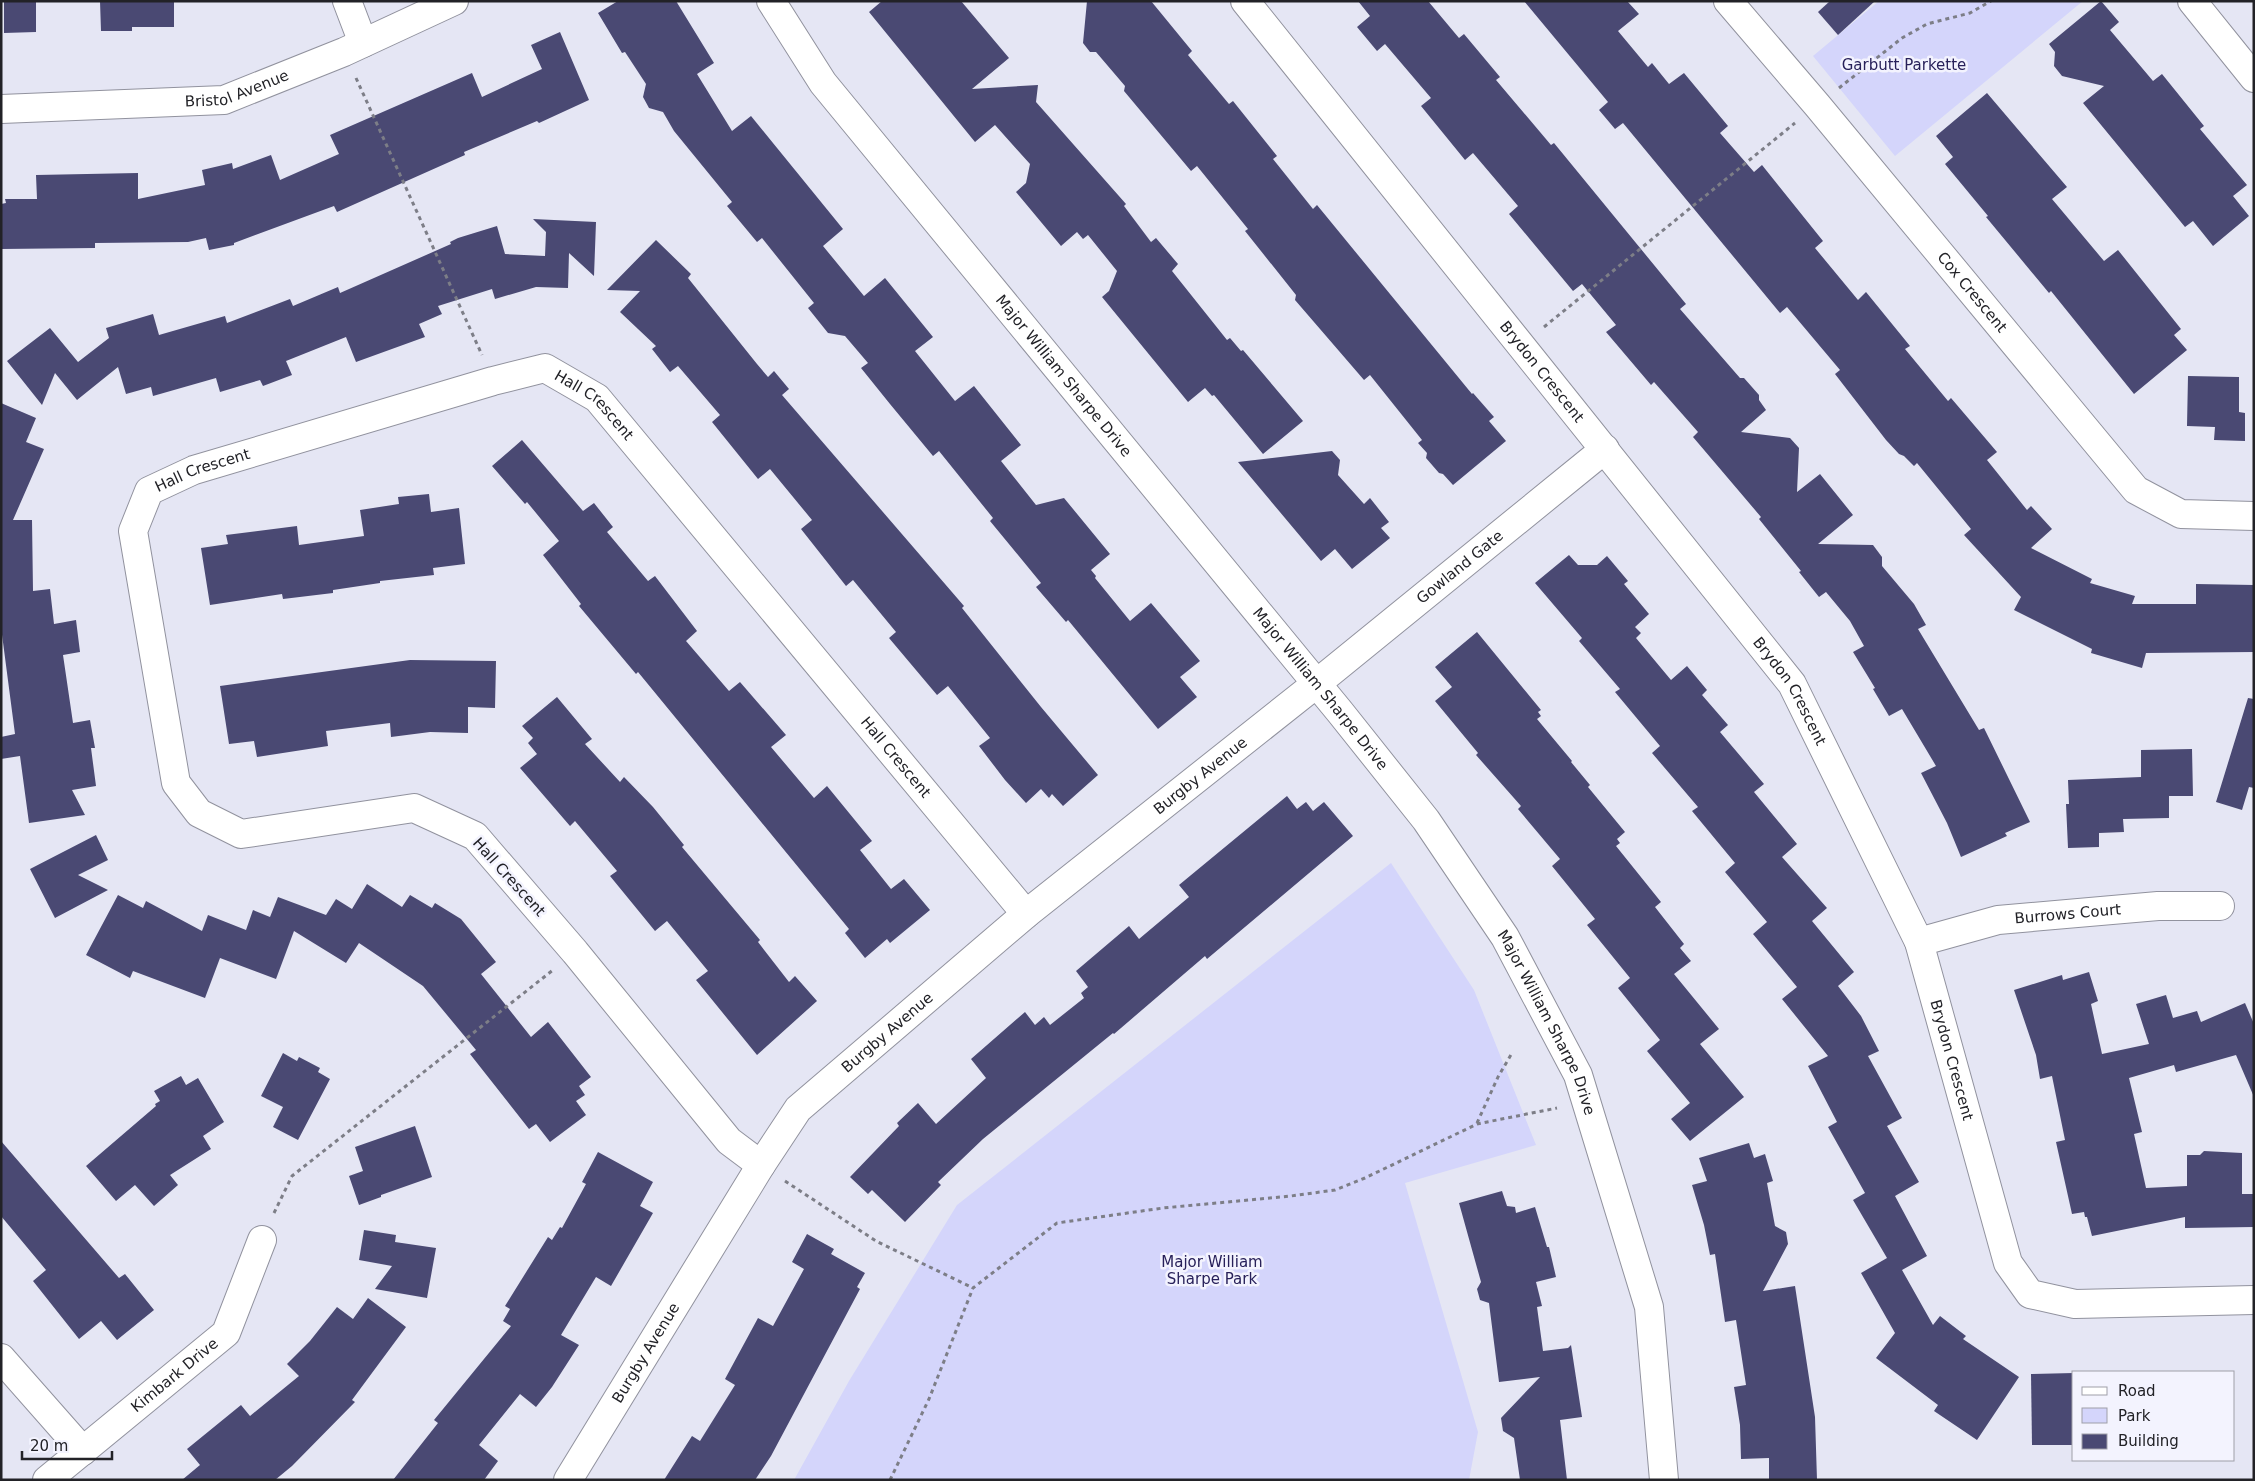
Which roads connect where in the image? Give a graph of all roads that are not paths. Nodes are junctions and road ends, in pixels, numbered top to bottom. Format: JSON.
{"nodes":[{"id":1,"x":347,"y":1,"type":"edge"},
{"id":2,"x":454,"y":1,"type":"edge"},
{"id":3,"x":771,"y":1,"type":"edge"},
{"id":4,"x":1245,"y":1,"type":"edge"},
{"id":5,"x":1728,"y":1,"type":"edge"},
{"id":6,"x":2192,"y":1,"type":"edge"},
{"id":7,"x":353,"y":47,"type":"junction"},
{"id":8,"x":2254,"y":78,"type":"edge"},
{"id":9,"x":1,"y":109,"type":"edge"},
{"id":10,"x":1605,"y":449,"type":"junction"},
{"id":11,"x":2254,"y":516,"type":"edge"},
{"id":12,"x":1316,"y":684,"type":"junction"},
{"id":13,"x":2220,"y":906,"type":"dead end"},
{"id":14,"x":1026,"y":914,"type":"junction"},
{"id":15,"x":1919,"y":942,"type":"junction"},
{"id":16,"x":761,"y":1165,"type":"junction"},
{"id":17,"x":262,"y":1240,"type":"road end"},
{"id":18,"x":2254,"y":1300,"type":"edge"},
{"id":19,"x":1,"y":1358,"type":"edge"},
{"id":20,"x":83,"y":1451,"type":"junction"},
{"id":21,"x":47,"y":1480,"type":"edge"},
{"id":22,"x":568,"y":1480,"type":"edge"},
{"id":23,"x":1664,"y":1480,"type":"edge"}],
"edges":[{"from":1,"to":7,"type":"street"},
{"from":2,"to":7,"type":"street","name":"Bristol Avenue"},
{"from":3,"to":12,"type":"street","name":"Major William Sharpe Drive"},
{"from":4,"to":10,"type":"street","name":"Brydon Crescent"},
{"from":5,"to":11,"type":"street","name":"Cox Crescent"},
{"from":6,"to":8,"type":"street"},
{"from":7,"to":9,"type":"street","name":"Bristol Avenue"},
{"from":10,"to":12,"type":"street","name":"Gowland Gate"},
{"from":10,"to":15,"type":"street","name":"Brydon Crescent"},
{"from":12,"to":14,"type":"street","name":"Burgby Avenue"},
{"from":12,"to":23,"type":"street","name":"Major William Sharpe Drive"},
{"from":13,"to":15,"type":"street","name":"Burrows Court"},
{"from":14,"to":16,"type":"street","name":"Burgby Avenue"},
{"from":14,"to":16,"type":"street","name":"Hall Crescent"},
{"from":15,"to":18,"type":"street","name":"Brydon Crescent"},
{"from":16,"to":22,"type":"street","name":"Burgby Avenue"},
{"from":17,"to":20,"type":"street","name":"Kimbark Drive"},
{"from":19,"to":20,"type":"street"},
{"from":20,"to":21,"type":"street","name":"Kimbark Drive"}]}
